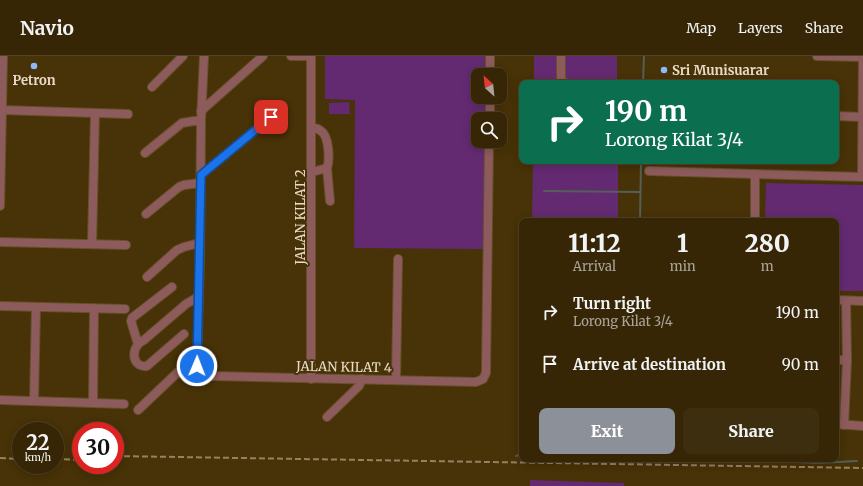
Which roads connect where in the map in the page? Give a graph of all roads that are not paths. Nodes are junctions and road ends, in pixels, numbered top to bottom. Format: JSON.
{"nodes":[{"id":1,"x":3,"y":56,"type":"edge"},
{"id":2,"x":183,"y":56,"type":"edge"},
{"id":3,"x":204,"y":56,"type":"edge"},
{"id":4,"x":263,"y":56,"type":"edge"},
{"id":5,"x":290,"y":56,"type":"edge"},
{"id":6,"x":311,"y":56,"type":"edge"},
{"id":7,"x":490,"y":56,"type":"edge"},
{"id":8,"x":561,"y":56,"type":"edge"},
{"id":9,"x":816,"y":56,"type":"edge"},
{"id":10,"x":863,"y":57,"type":"edge"},
{"id":11,"x":490,"y":68,"type":"edge"},
{"id":12,"x":562,"y":80,"type":"edge"},
{"id":13,"x":152,"y":87,"type":"dead end"},
{"id":14,"x":1,"y":106,"type":"edge"},
{"id":15,"x":201,"y":110,"type":"junction"},
{"id":16,"x":95,"y":113,"type":"junction"},
{"id":17,"x":128,"y":114,"type":"dead end"},
{"id":18,"x":839,"y":116,"type":"edge"},
{"id":19,"x":271,"y":117,"type":"dead end"},
{"id":20,"x":862,"y":117,"type":"edge"},
{"id":21,"x":201,"y":121,"type":"junction"},
{"id":22,"x":312,"y":128,"type":"junction"},
{"id":23,"x":1,"y":142,"type":"edge"},
{"id":24,"x":489,"y":148,"type":"edge"},
{"id":25,"x":145,"y":153,"type":"dead end"},
{"id":26,"x":327,"y":168,"type":"junction"},
{"id":27,"x":649,"y":171,"type":"dead end"},
{"id":28,"x":312,"y":172,"type":"junction"},
{"id":29,"x":755,"y":174,"type":"junction"},
{"id":30,"x":863,"y":177,"type":"edge"},
{"id":31,"x":200,"y":179,"type":"junction"},
{"id":32,"x":330,"y":201,"type":"dead end"},
{"id":33,"x":0,"y":202,"type":"edge"},
{"id":34,"x":0,"y":206,"type":"edge"},
{"id":35,"x":146,"y":214,"type":"dead end"},
{"id":36,"x":755,"y":218,"type":"edge"},
{"id":37,"x":0,"y":242,"type":"edge"},
{"id":38,"x":199,"y":243,"type":"junction"},
{"id":39,"x":92,"y":244,"type":"junction"},
{"id":40,"x":126,"y":245,"type":"dead end"},
{"id":41,"x":398,"y":259,"type":"dead end"},
{"id":42,"x":147,"y":277,"type":"dead end"},
{"id":43,"x":172,"y":287,"type":"dead end"},
{"id":44,"x":198,"y":297,"type":"junction"},
{"id":45,"x":839,"y":300,"type":"edge"},
{"id":46,"x":846,"y":301,"type":"junction"},
{"id":47,"x":863,"y":301,"type":"edge"},
{"id":48,"x":0,"y":306,"type":"edge"},
{"id":49,"x":36,"y":307,"type":"junction"},
{"id":50,"x":94,"y":308,"type":"junction"},
{"id":51,"x":125,"y":309,"type":"dead end"},
{"id":52,"x":184,"y":334,"type":"dead end"},
{"id":53,"x":140,"y":342,"type":"junction"},
{"id":54,"x":197,"y":354,"type":"junction"},
{"id":55,"x":839,"y":360,"type":"edge"},
{"id":56,"x":847,"y":360,"type":"junction"},
{"id":57,"x":312,"y":379,"type":"junction"},
{"id":58,"x":362,"y":379,"type":"junction"},
{"id":59,"x":396,"y":380,"type":"junction"},
{"id":60,"x":0,"y":400,"type":"edge"},
{"id":61,"x":34,"y":401,"type":"junction"},
{"id":62,"x":93,"y":403,"type":"junction"},
{"id":63,"x":124,"y":404,"type":"dead end"},
{"id":64,"x":138,"y":410,"type":"dead end"},
{"id":65,"x":327,"y":417,"type":"dead end"},
{"id":66,"x":840,"y":424,"type":"edge"},
{"id":67,"x":863,"y":426,"type":"edge"}],
"edges":[{"from":1,"to":14,"type":"street"},
{"from":2,"to":13,"type":"street"},
{"from":3,"to":15,"type":"street"},
{"from":4,"to":15,"type":"street"},
{"from":5,"to":6,"type":"street"},
{"from":6,"to":22,"type":"street","name":"JALAN KILAT 2"},
{"from":7,"to":11,"type":"street"},
{"from":8,"to":12,"type":"street"},
{"from":9,"to":10,"type":"street"},
{"from":10,"to":20,"type":"street"},
{"from":14,"to":16,"type":"street"},
{"from":14,"to":23,"type":"street"},
{"from":15,"to":21,"type":"street"},
{"from":16,"to":17,"type":"street"},
{"from":16,"to":39,"type":"street"},
{"from":18,"to":20,"type":"street"},
{"from":19,"to":31,"type":"street"},
{"from":20,"to":30,"type":"street"},
{"from":21,"to":25,"type":"street"},
{"from":21,"to":31,"type":"street"},
{"from":22,"to":26,"type":"street"},
{"from":22,"to":28,"type":"street","name":"JALAN KILAT 2"},
{"from":23,"to":33,"type":"street"},
{"from":24,"to":59,"type":"street","name":"JALAN KILAT 4"},
{"from":26,"to":28,"type":"street"},
{"from":26,"to":32,"type":"street"},
{"from":27,"to":29,"type":"street"},
{"from":28,"to":57,"type":"street","name":"JALAN KILAT 2"},
{"from":29,"to":30,"type":"street"},
{"from":29,"to":36,"type":"street"},
{"from":31,"to":35,"type":"street"},
{"from":31,"to":38,"type":"street"},
{"from":33,"to":34,"type":"street"},
{"from":37,"to":39,"type":"street"},
{"from":38,"to":42,"type":"street"},
{"from":38,"to":44,"type":"street"},
{"from":39,"to":40,"type":"street"},
{"from":41,"to":59,"type":"street"},
{"from":43,"to":53,"type":"street"},
{"from":44,"to":53,"type":"street"},
{"from":44,"to":54,"type":"street"},
{"from":45,"to":46,"type":"street"},
{"from":46,"to":47,"type":"street"},
{"from":46,"to":56,"type":"street"},
{"from":48,"to":49,"type":"street"},
{"from":49,"to":50,"type":"street"},
{"from":49,"to":61,"type":"street"},
{"from":50,"to":51,"type":"street"},
{"from":50,"to":62,"type":"street"},
{"from":52,"to":53,"type":"street"},
{"from":54,"to":57,"type":"street","name":"JALAN KILAT 4"},
{"from":54,"to":64,"type":"street"},
{"from":55,"to":56,"type":"street"},
{"from":56,"to":66,"type":"street"},
{"from":57,"to":58,"type":"street","name":"JALAN KILAT 4"},
{"from":58,"to":59,"type":"street","name":"JALAN KILAT 4"},
{"from":58,"to":65,"type":"street"},
{"from":60,"to":61,"type":"street"},
{"from":61,"to":62,"type":"street"},
{"from":62,"to":63,"type":"street"},
{"from":66,"to":67,"type":"street"}]}
